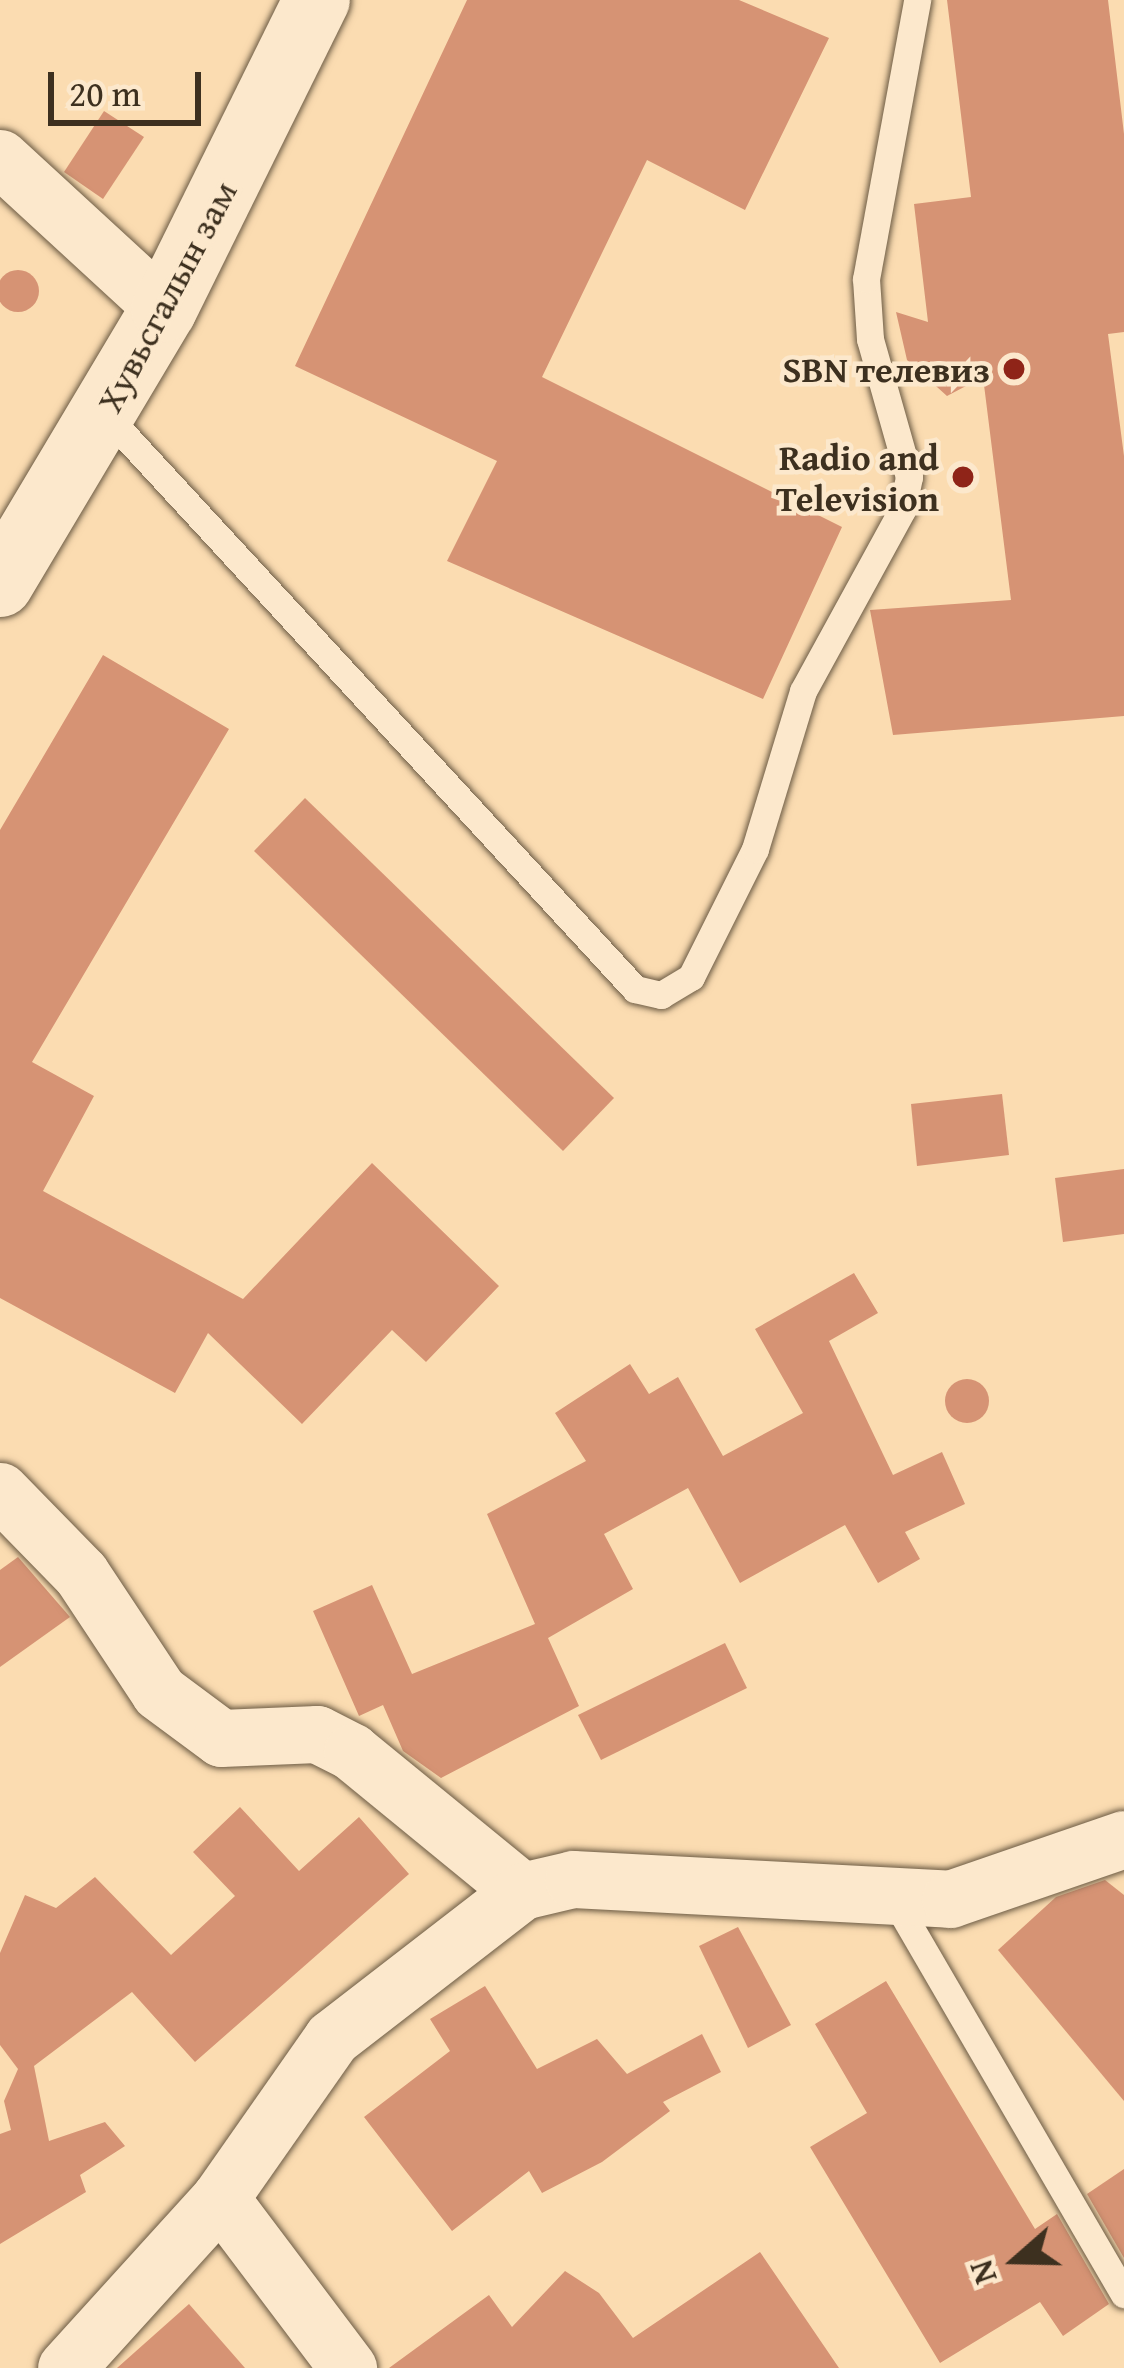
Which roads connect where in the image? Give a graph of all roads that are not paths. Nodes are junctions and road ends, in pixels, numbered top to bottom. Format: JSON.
{"nodes":[{"id":1,"x":317,"y":0,"type":"edge"},
{"id":2,"x":916,"y":0,"type":"edge"},
{"id":3,"x":0,"y":158,"type":"edge"},
{"id":4,"x":164,"y":309,"type":"junction"},
{"id":5,"x":105,"y":414,"type":"junction"},
{"id":6,"x":0,"y":584,"type":"edge"},
{"id":7,"x":0,"y":1491,"type":"edge"},
{"id":8,"x":1124,"y":1839,"type":"edge"},
{"id":9,"x":522,"y":1891,"type":"junction"},
{"id":10,"x":895,"y":1900,"type":"junction"},
{"id":11,"x":220,"y":2198,"type":"junction"},
{"id":12,"x":1124,"y":2294,"type":"edge"},
{"id":13,"x":66,"y":2368,"type":"edge"},
{"id":14,"x":348,"y":2368,"type":"edge"}],
"edges":[{"from":1,"to":4,"type":"main road","name":"Хувьсгалын зам"},
{"from":2,"to":5,"type":"lane"},
{"from":3,"to":4,"type":"street"},
{"from":4,"to":5,"type":"main road","name":"Хувьсгалын зам"},
{"from":5,"to":6,"type":"main road","name":"Хувьсгалын зам"},
{"from":7,"to":9,"type":"street"},
{"from":8,"to":10,"type":"street"},
{"from":9,"to":10,"type":"street"},
{"from":9,"to":11,"type":"street"},
{"from":10,"to":12,"type":"lane"},
{"from":11,"to":13,"type":"street"},
{"from":11,"to":14,"type":"street"}]}
